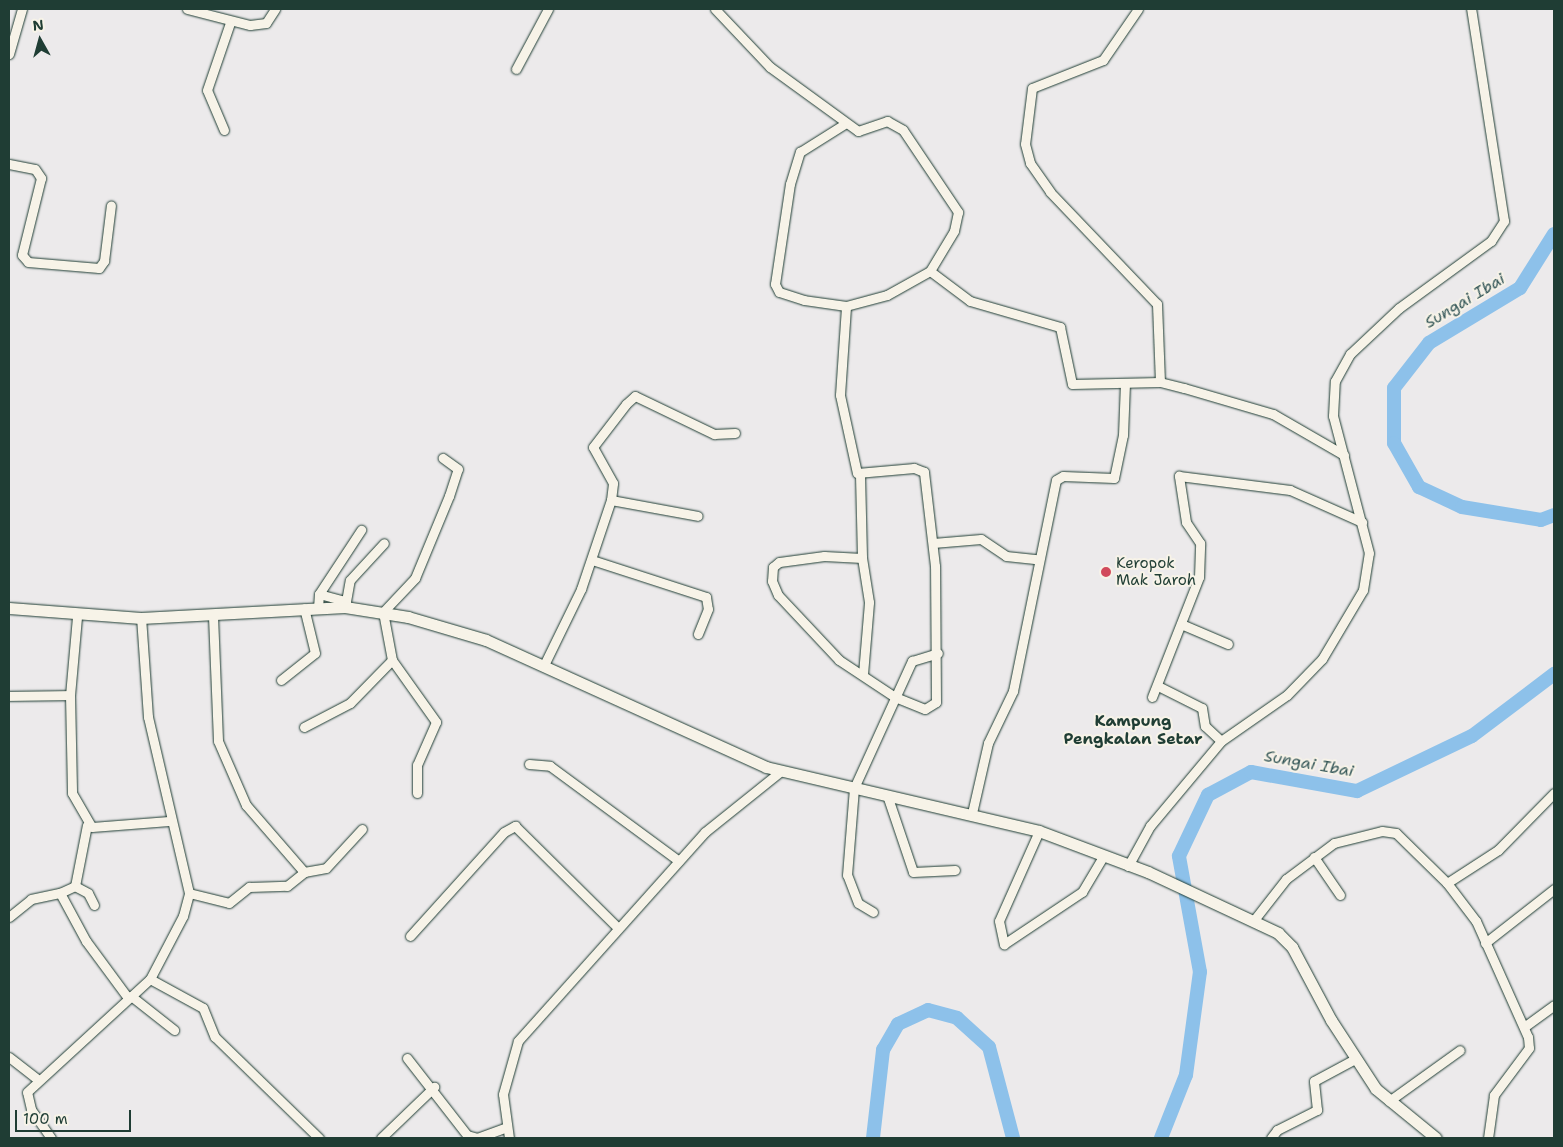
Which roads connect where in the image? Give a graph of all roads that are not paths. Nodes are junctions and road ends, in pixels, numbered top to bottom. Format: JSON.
{"nodes":[{"id":1,"x":22,"y":9,"type":"edge"},
{"id":2,"x":188,"y":9,"type":"edge"},
{"id":3,"x":275,"y":9,"type":"edge"},
{"id":4,"x":548,"y":9,"type":"edge"},
{"id":5,"x":715,"y":9,"type":"edge"},
{"id":6,"x":1138,"y":9,"type":"edge"},
{"id":7,"x":1471,"y":9,"type":"edge"},
{"id":8,"x":230,"y":22,"type":"junction"},
{"id":9,"x":9,"y":54,"type":"edge"},
{"id":10,"x":516,"y":69,"type":"dead end"},
{"id":11,"x":846,"y":123,"type":"junction"},
{"id":12,"x":224,"y":130,"type":"dead end"},
{"id":13,"x":9,"y":164,"type":"edge"},
{"id":14,"x":111,"y":205,"type":"dead end"},
{"id":15,"x":930,"y":271,"type":"junction"},
{"id":16,"x":846,"y":306,"type":"junction"},
{"id":17,"x":1160,"y":382,"type":"junction"},
{"id":18,"x":1125,"y":383,"type":"junction"},
{"id":19,"x":735,"y":433,"type":"dead end"},
{"id":20,"x":1344,"y":455,"type":"junction"},
{"id":21,"x":443,"y":458,"type":"dead end"},
{"id":22,"x":860,"y":475,"type":"junction"},
{"id":23,"x":611,"y":500,"type":"junction"},
{"id":24,"x":698,"y":516,"type":"dead end"},
{"id":25,"x":1362,"y":522,"type":"junction"},
{"id":26,"x":361,"y":530,"type":"dead end"},
{"id":27,"x":384,"y":543,"type":"dead end"},
{"id":28,"x":933,"y":543,"type":"junction"},
{"id":29,"x":862,"y":558,"type":"junction"},
{"id":30,"x":1036,"y":559,"type":"junction"},
{"id":31,"x":592,"y":560,"type":"junction"},
{"id":32,"x":319,"y":594,"type":"junction"},
{"id":33,"x":345,"y":604,"type":"junction"},
{"id":34,"x":9,"y":608,"type":"edge"},
{"id":35,"x":304,"y":608,"type":"junction"},
{"id":36,"x":318,"y":608,"type":"junction"},
{"id":37,"x":382,"y":612,"type":"junction"},
{"id":38,"x":77,"y":616,"type":"junction"},
{"id":39,"x":213,"y":616,"type":"junction"},
{"id":40,"x":141,"y":618,"type":"junction"},
{"id":41,"x":1181,"y":624,"type":"junction"},
{"id":42,"x":698,"y":634,"type":"dead end"},
{"id":43,"x":1228,"y":644,"type":"dead end"},
{"id":44,"x":938,"y":653,"type":"junction"},
{"id":45,"x":392,"y":660,"type":"junction"},
{"id":46,"x":544,"y":665,"type":"junction"},
{"id":47,"x":863,"y":674,"type":"junction"},
{"id":48,"x":281,"y":680,"type":"dead end"},
{"id":49,"x":1158,"y":686,"type":"junction"},
{"id":50,"x":70,"y":695,"type":"junction"},
{"id":51,"x":9,"y":696,"type":"edge"},
{"id":52,"x":895,"y":697,"type":"junction"},
{"id":53,"x":1152,"y":697,"type":"dead end"},
{"id":54,"x":304,"y":728,"type":"dead end"},
{"id":55,"x":1220,"y":741,"type":"junction"},
{"id":56,"x":529,"y":764,"type":"dead end"},
{"id":57,"x":781,"y":771,"type":"junction"},
{"id":58,"x":854,"y":788,"type":"junction"},
{"id":59,"x":417,"y":793,"type":"dead end"},
{"id":60,"x":1554,"y":793,"type":"edge"},
{"id":61,"x":887,"y":795,"type":"junction"},
{"id":62,"x":972,"y":813,"type":"junction"},
{"id":63,"x":169,"y":821,"type":"junction"},
{"id":64,"x":87,"y":825,"type":"junction"},
{"id":65,"x":362,"y":829,"type":"dead end"},
{"id":66,"x":1038,"y":831,"type":"junction"},
{"id":67,"x":1104,"y":855,"type":"junction"},
{"id":68,"x":1314,"y":857,"type":"junction"},
{"id":69,"x":679,"y":861,"type":"junction"},
{"id":70,"x":1128,"y":866,"type":"junction"},
{"id":71,"x":955,"y":870,"type":"dead end"},
{"id":72,"x":304,"y":872,"type":"junction"},
{"id":73,"x":1447,"y":884,"type":"junction"},
{"id":74,"x":75,"y":886,"type":"junction"},
{"id":75,"x":1554,"y":889,"type":"edge"},
{"id":76,"x":60,"y":893,"type":"junction"},
{"id":77,"x":189,"y":893,"type":"junction"},
{"id":78,"x":1340,"y":895,"type":"dead end"},
{"id":79,"x":94,"y":905,"type":"dead end"},
{"id":80,"x":873,"y":912,"type":"dead end"},
{"id":81,"x":9,"y":916,"type":"edge"},
{"id":82,"x":1254,"y":920,"type":"junction"},
{"id":83,"x":618,"y":928,"type":"junction"},
{"id":84,"x":410,"y":936,"type":"dead end"},
{"id":85,"x":1484,"y":943,"type":"junction"},
{"id":86,"x":150,"y":979,"type":"junction"},
{"id":87,"x":129,"y":997,"type":"junction"},
{"id":88,"x":1554,"y":1005,"type":"edge"},
{"id":89,"x":1524,"y":1027,"type":"junction"},
{"id":90,"x":174,"y":1030,"type":"dead end"},
{"id":91,"x":1460,"y":1050,"type":"dead end"},
{"id":92,"x":9,"y":1057,"type":"edge"},
{"id":93,"x":407,"y":1058,"type":"dead end"},
{"id":94,"x":1355,"y":1059,"type":"junction"},
{"id":95,"x":37,"y":1079,"type":"junction"},
{"id":96,"x":434,"y":1088,"type":"junction"},
{"id":97,"x":1389,"y":1101,"type":"junction"},
{"id":98,"x":507,"y":1126,"type":"junction"},
{"id":99,"x":51,"y":1138,"type":"edge"},
{"id":100,"x":319,"y":1138,"type":"edge"},
{"id":101,"x":381,"y":1138,"type":"edge"},
{"id":102,"x":509,"y":1138,"type":"edge"},
{"id":103,"x":1271,"y":1138,"type":"edge"},
{"id":104,"x":1436,"y":1138,"type":"edge"},
{"id":105,"x":1488,"y":1138,"type":"edge"}],
"edges":[{"from":1,"to":9,"type":"street"},
{"from":2,"to":8,"type":"street"},
{"from":3,"to":8,"type":"street"},
{"from":4,"to":10,"type":"street"},
{"from":5,"to":11,"type":"street"},
{"from":6,"to":17,"type":"street"},
{"from":7,"to":20,"type":"street"},
{"from":8,"to":12,"type":"street"},
{"from":11,"to":15,"type":"street"},
{"from":11,"to":16,"type":"street"},
{"from":13,"to":14,"type":"street"},
{"from":15,"to":16,"type":"street"},
{"from":15,"to":18,"type":"street"},
{"from":16,"to":22,"type":"street"},
{"from":17,"to":18,"type":"street"},
{"from":17,"to":20,"type":"street"},
{"from":18,"to":30,"type":"street"},
{"from":19,"to":23,"type":"street"},
{"from":20,"to":25,"type":"street"},
{"from":21,"to":37,"type":"street"},
{"from":22,"to":28,"type":"street"},
{"from":22,"to":29,"type":"street"},
{"from":23,"to":24,"type":"street"},
{"from":23,"to":31,"type":"street"},
{"from":25,"to":41,"type":"street"},
{"from":25,"to":55,"type":"street"},
{"from":26,"to":32,"type":"street"},
{"from":27,"to":33,"type":"street"},
{"from":28,"to":30,"type":"street"},
{"from":28,"to":44,"type":"street"},
{"from":29,"to":47,"type":"street"},
{"from":29,"to":47,"type":"street"},
{"from":30,"to":62,"type":"street"},
{"from":31,"to":42,"type":"street"},
{"from":31,"to":46,"type":"street"},
{"from":32,"to":33,"type":"street"},
{"from":32,"to":36,"type":"street"},
{"from":33,"to":36,"type":"main road"},
{"from":33,"to":37,"type":"main road"},
{"from":34,"to":38,"type":"main road"},
{"from":35,"to":36,"type":"main road"},
{"from":35,"to":39,"type":"main road"},
{"from":35,"to":48,"type":"street"},
{"from":37,"to":45,"type":"street"},
{"from":37,"to":46,"type":"main road"},
{"from":38,"to":40,"type":"main road"},
{"from":38,"to":50,"type":"street"},
{"from":39,"to":40,"type":"main road"},
{"from":39,"to":72,"type":"street"},
{"from":40,"to":63,"type":"street"},
{"from":41,"to":43,"type":"street"},
{"from":41,"to":49,"type":"street"},
{"from":44,"to":52,"type":"street"},
{"from":44,"to":52,"type":"street"},
{"from":45,"to":54,"type":"street"},
{"from":45,"to":59,"type":"street"},
{"from":46,"to":57,"type":"main road"},
{"from":47,"to":52,"type":"street"},
{"from":49,"to":53,"type":"street"},
{"from":49,"to":55,"type":"street"},
{"from":50,"to":51,"type":"street"},
{"from":50,"to":64,"type":"street"},
{"from":52,"to":58,"type":"street"},
{"from":55,"to":70,"type":"street"},
{"from":56,"to":69,"type":"street"},
{"from":57,"to":58,"type":"main road"},
{"from":57,"to":69,"type":"street"},
{"from":58,"to":61,"type":"main road"},
{"from":58,"to":80,"type":"street"},
{"from":60,"to":73,"type":"street"},
{"from":61,"to":62,"type":"main road"},
{"from":61,"to":71,"type":"street"},
{"from":62,"to":66,"type":"main road"},
{"from":63,"to":64,"type":"street"},
{"from":63,"to":77,"type":"street"},
{"from":64,"to":74,"type":"street"},
{"from":65,"to":72,"type":"street"},
{"from":66,"to":67,"type":"main road"},
{"from":66,"to":67,"type":"street"},
{"from":67,"to":70,"type":"main road"},
{"from":68,"to":73,"type":"street"},
{"from":68,"to":78,"type":"street"},
{"from":68,"to":82,"type":"street"},
{"from":69,"to":83,"type":"street"},
{"from":70,"to":82,"type":"main road"},
{"from":72,"to":77,"type":"street"},
{"from":73,"to":85,"type":"street"},
{"from":74,"to":76,"type":"street"},
{"from":74,"to":79,"type":"street"},
{"from":75,"to":85,"type":"street"},
{"from":76,"to":81,"type":"street"},
{"from":76,"to":87,"type":"street"},
{"from":77,"to":86,"type":"street"},
{"from":82,"to":94,"type":"main road"},
{"from":83,"to":84,"type":"street"},
{"from":83,"to":98,"type":"street"},
{"from":85,"to":89,"type":"street"},
{"from":86,"to":87,"type":"street"},
{"from":86,"to":100,"type":"street"},
{"from":87,"to":90,"type":"street"},
{"from":87,"to":95,"type":"street"},
{"from":88,"to":89,"type":"street"},
{"from":89,"to":105,"type":"street"},
{"from":91,"to":97,"type":"street"},
{"from":92,"to":95,"type":"street"},
{"from":93,"to":96,"type":"street"},
{"from":94,"to":97,"type":"main road"},
{"from":94,"to":103,"type":"street"},
{"from":95,"to":99,"type":"street"},
{"from":96,"to":98,"type":"street"},
{"from":96,"to":101,"type":"street"},
{"from":97,"to":104,"type":"main road"},
{"from":98,"to":102,"type":"street"}]}
